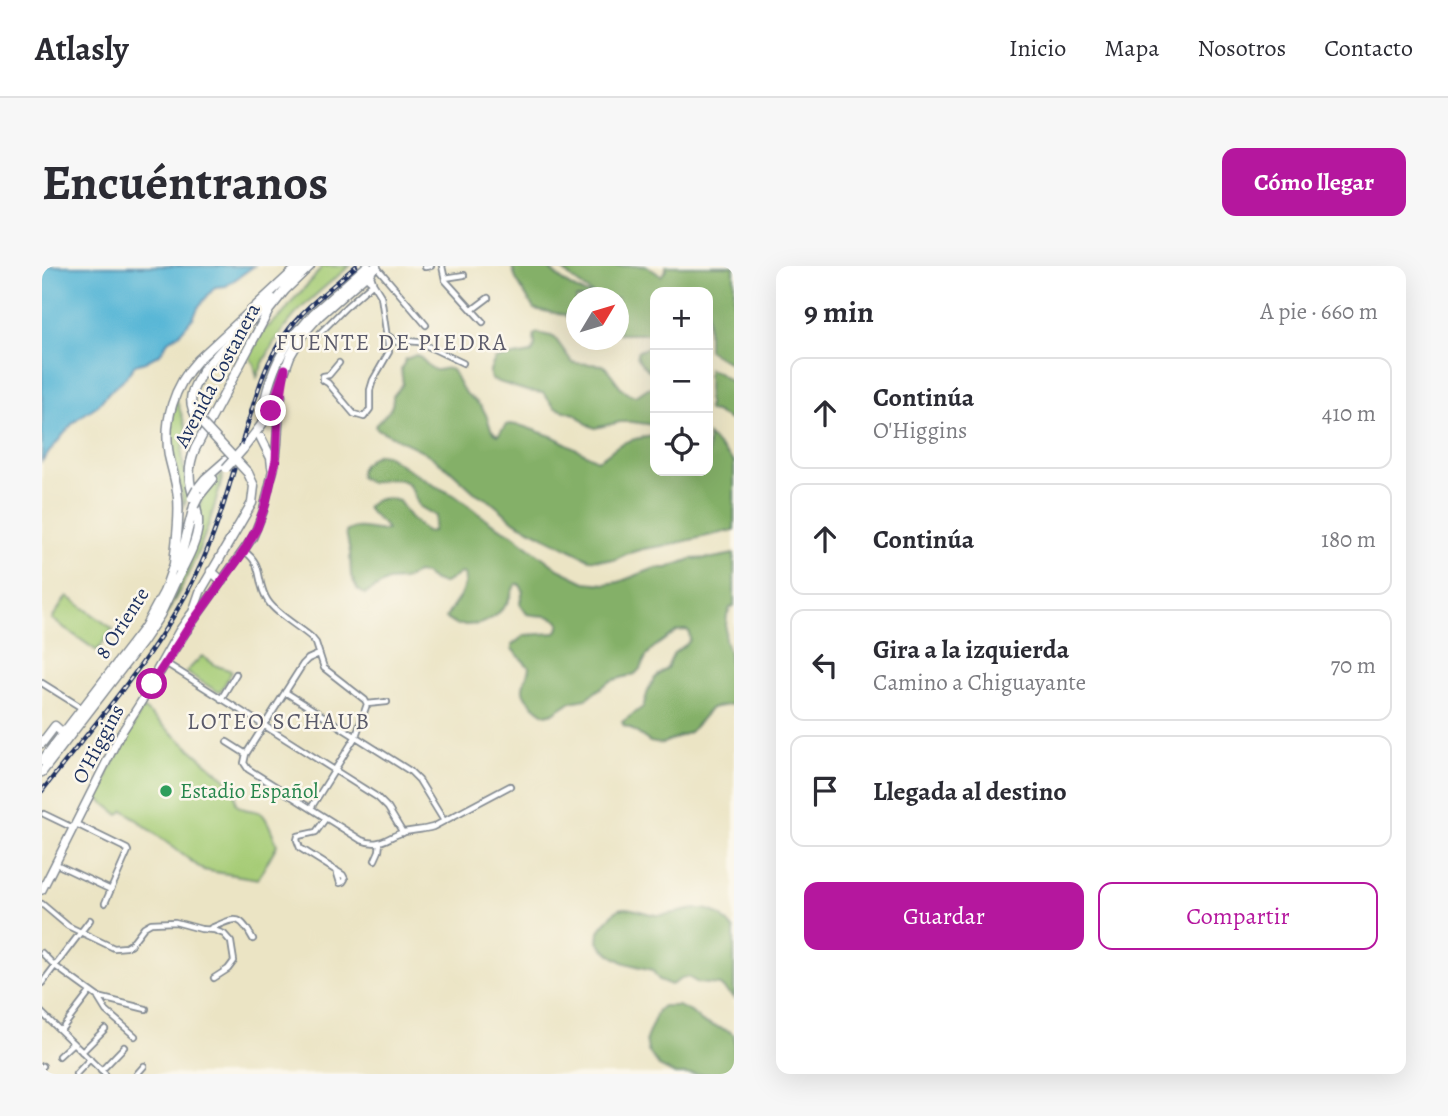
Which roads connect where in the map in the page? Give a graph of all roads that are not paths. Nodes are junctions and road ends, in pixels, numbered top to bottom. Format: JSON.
{"nodes":[{"id":1,"x":292,"y":266,"type":"edge"},
{"id":2,"x":299,"y":266,"type":"edge"},
{"id":3,"x":310,"y":266,"type":"edge"},
{"id":4,"x":367,"y":266,"type":"edge"},
{"id":5,"x":376,"y":266,"type":"edge"},
{"id":6,"x":442,"y":266,"type":"edge"},
{"id":7,"x":464,"y":275,"type":"dead end"},
{"id":8,"x":368,"y":276,"type":"junction"},
{"id":9,"x":445,"y":278,"type":"junction"},
{"id":10,"x":373,"y":283,"type":"junction"},
{"id":11,"x":278,"y":286,"type":"junction"},
{"id":12,"x":289,"y":286,"type":"junction"},
{"id":13,"x":488,"y":298,"type":"dead end"},
{"id":14,"x":472,"y":310,"type":"junction"},
{"id":15,"x":483,"y":322,"type":"dead end"},
{"id":16,"x":426,"y":325,"type":"dead end"},
{"id":17,"x":235,"y":326,"type":"junction"},
{"id":18,"x":320,"y":333,"type":"dead end"},
{"id":19,"x":386,"y":335,"type":"junction"},
{"id":20,"x":397,"y":342,"type":"junction"},
{"id":21,"x":389,"y":352,"type":"junction"},
{"id":22,"x":340,"y":363,"type":"dead end"},
{"id":23,"x":463,"y":363,"type":"dead end"},
{"id":24,"x":285,"y":369,"type":"junction"},
{"id":25,"x":203,"y":370,"type":"junction"},
{"id":26,"x":271,"y":398,"type":"junction"},
{"id":27,"x":261,"y":438,"type":"dead end"},
{"id":28,"x":243,"y":446,"type":"junction"},
{"id":29,"x":272,"y":452,"type":"junction"},
{"id":30,"x":272,"y":474,"type":"joint"},
{"id":31,"x":196,"y":497,"type":"junction"},
{"id":32,"x":244,"y":551,"type":"junction"},
{"id":33,"x":174,"y":564,"type":"junction"},
{"id":34,"x":211,"y":571,"type":"junction"},
{"id":35,"x":222,"y":581,"type":"junction"},
{"id":36,"x":171,"y":591,"type":"junction"},
{"id":37,"x":193,"y":612,"type":"junction"},
{"id":38,"x":187,"y":630,"type":"junction"},
{"id":39,"x":320,"y":654,"type":"junction"},
{"id":40,"x":164,"y":662,"type":"junction"},
{"id":41,"x":236,"y":674,"type":"dead end"},
{"id":42,"x":42,"y":683,"type":"edge"},
{"id":43,"x":285,"y":692,"type":"junction"},
{"id":44,"x":221,"y":699,"type":"junction"},
{"id":45,"x":387,"y":702,"type":"dead end"},
{"id":46,"x":367,"y":704,"type":"junction"},
{"id":47,"x":83,"y":708,"type":"junction"},
{"id":48,"x":263,"y":726,"type":"junction"},
{"id":49,"x":356,"y":736,"type":"junction"},
{"id":50,"x":65,"y":737,"type":"junction"},
{"id":51,"x":227,"y":742,"type":"dead end"},
{"id":52,"x":42,"y":743,"type":"edge"},
{"id":53,"x":246,"y":754,"type":"junction"},
{"id":54,"x":42,"y":759,"type":"edge"},
{"id":55,"x":334,"y":771,"type":"junction"},
{"id":56,"x":42,"y":772,"type":"edge"},
{"id":57,"x":510,"y":786,"type":"dead end"},
{"id":58,"x":311,"y":808,"type":"junction"},
{"id":59,"x":44,"y":814,"type":"dead end"},
{"id":60,"x":324,"y":817,"type":"junction"},
{"id":61,"x":444,"y":821,"type":"junction"},
{"id":62,"x":75,"y":826,"type":"junction"},
{"id":63,"x":403,"y":833,"type":"junction"},
{"id":64,"x":380,"y":843,"type":"junction"},
{"id":65,"x":375,"y":860,"type":"dead end"},
{"id":66,"x":56,"y":864,"type":"junction"},
{"id":67,"x":335,"y":870,"type":"dead end"},
{"id":68,"x":42,"y":872,"type":"edge"},
{"id":69,"x":51,"y":875,"type":"junction"},
{"id":70,"x":42,"y":890,"type":"edge"},
{"id":71,"x":111,"y":890,"type":"junction"},
{"id":72,"x":105,"y":903,"type":"dead end"},
{"id":73,"x":42,"y":904,"type":"edge"},
{"id":74,"x":90,"y":920,"type":"dead end"},
{"id":75,"x":206,"y":929,"type":"junction"},
{"id":76,"x":81,"y":932,"type":"junction"},
{"id":77,"x":253,"y":939,"type":"dead end"},
{"id":78,"x":42,"y":953,"type":"edge"},
{"id":79,"x":55,"y":966,"type":"junction"},
{"id":80,"x":214,"y":978,"type":"dead end"},
{"id":81,"x":42,"y":983,"type":"edge"},
{"id":82,"x":90,"y":992,"type":"junction"},
{"id":83,"x":97,"y":997,"type":"junction"},
{"id":84,"x":146,"y":1009,"type":"dead end"},
{"id":85,"x":42,"y":1013,"type":"edge"},
{"id":86,"x":105,"y":1029,"type":"dead end"},
{"id":87,"x":60,"y":1031,"type":"junction"},
{"id":88,"x":135,"y":1036,"type":"dead end"},
{"id":89,"x":73,"y":1043,"type":"junction"},
{"id":90,"x":124,"y":1047,"type":"dead end"},
{"id":91,"x":82,"y":1052,"type":"junction"},
{"id":92,"x":59,"y":1056,"type":"dead end"},
{"id":93,"x":90,"y":1059,"type":"junction"},
{"id":94,"x":144,"y":1066,"type":"dead end"},
{"id":95,"x":103,"y":1072,"type":"edge"},
{"id":96,"x":76,"y":1074,"type":"edge"},
{"id":97,"x":137,"y":1074,"type":"edge"}],
"edges":[{"from":1,"to":11,"type":"main road"},
{"from":2,"to":11,"type":"main road","name":"Avenida Costanera"},
{"from":3,"to":12,"type":"main road","name":"Avenida Costanera"},
{"from":4,"to":8,"type":"main road"},
{"from":4,"to":26,"type":"main road"},
{"from":5,"to":8,"type":"main road"},
{"from":5,"to":16,"type":"street"},
{"from":6,"to":9,"type":"street"},
{"from":7,"to":9,"type":"street"},
{"from":8,"to":10,"type":"street"},
{"from":8,"to":24,"type":"main road"},
{"from":9,"to":14,"type":"street"},
{"from":10,"to":18,"type":"street"},
{"from":10,"to":19,"type":"street"},
{"from":11,"to":17,"type":"main road","name":"Avenida Costanera"},
{"from":12,"to":25,"type":"main road"},
{"from":12,"to":36,"type":"main road","name":"Avenida Costanera"},
{"from":13,"to":14,"type":"street"},
{"from":14,"to":15,"type":"street"},
{"from":17,"to":25,"type":"main road"},
{"from":17,"to":33,"type":"main road","name":"Avenida Costanera"},
{"from":19,"to":20,"type":"street"},
{"from":19,"to":21,"type":"street"},
{"from":20,"to":21,"type":"street"},
{"from":20,"to":23,"type":"street"},
{"from":21,"to":22,"type":"street"},
{"from":24,"to":26,"type":"main road"},
{"from":24,"to":29,"type":"main road"},
{"from":25,"to":34,"type":"main road","bridge":true},
{"from":26,"to":28,"type":"main road"},
{"from":27,"to":29,"type":"main road"},
{"from":28,"to":31,"type":"main road","name":"8 Oriente","bridge":true},
{"from":28,"to":31,"type":"main road","name":"8 Oriente","bridge":true},
{"from":29,"to":30,"type":"main road"},
{"from":30,"to":32,"type":"main road","name":"O'Higgins"},
{"from":31,"to":33,"type":"main road","name":"8 Oriente"},
{"from":31,"to":36,"type":"main road","name":"8 Oriente"},
{"from":32,"to":35,"type":"main road","name":"O'Higgins"},
{"from":32,"to":39,"type":"street"},
{"from":33,"to":47,"type":"main road","name":"8 Oriente"},
{"from":34,"to":35,"type":"main road"},
{"from":34,"to":37,"type":"main road"},
{"from":35,"to":37,"type":"main road","name":"O'Higgins"},
{"from":35,"to":38,"type":"main road","name":"O'Higgins"},
{"from":36,"to":50,"type":"main road","name":"8 Oriente"},
{"from":37,"to":38,"type":"main road"},
{"from":37,"to":40,"type":"main road","name":"O'Higgins"},
{"from":38,"to":40,"type":"main road","name":"O'Higgins"},
{"from":39,"to":43,"type":"street"},
{"from":39,"to":46,"type":"street"},
{"from":40,"to":44,"type":"street"},
{"from":40,"to":62,"type":"main road","name":"O'Higgins"},
{"from":41,"to":44,"type":"street"},
{"from":42,"to":47,"type":"street"},
{"from":43,"to":48,"type":"street"},
{"from":43,"to":49,"type":"street"},
{"from":44,"to":48,"type":"street"},
{"from":45,"to":46,"type":"street"},
{"from":46,"to":49,"type":"street"},
{"from":47,"to":50,"type":"main road","name":"8 Oriente"},
{"from":48,"to":53,"type":"street"},
{"from":48,"to":55,"type":"street"},
{"from":49,"to":55,"type":"street"},
{"from":49,"to":61,"type":"street"},
{"from":50,"to":52,"type":"main road"},
{"from":50,"to":54,"type":"main road","name":"8 Oriente"},
{"from":50,"to":56,"type":"main road","name":"8 Oriente"},
{"from":51,"to":53,"type":"street"},
{"from":53,"to":58,"type":"street"},
{"from":55,"to":58,"type":"street"},
{"from":55,"to":63,"type":"street"},
{"from":57,"to":61,"type":"street"},
{"from":58,"to":60,"type":"street"},
{"from":59,"to":62,"type":"street"},
{"from":60,"to":64,"type":"street"},
{"from":60,"to":67,"type":"street"},
{"from":61,"to":63,"type":"street"},
{"from":62,"to":66,"type":"main road","name":"O'Higgins"},
{"from":62,"to":71,"type":"street"},
{"from":63,"to":64,"type":"street"},
{"from":64,"to":65,"type":"street"},
{"from":66,"to":69,"type":"main road","name":"O'Higgins"},
{"from":66,"to":71,"type":"street"},
{"from":68,"to":69,"type":"street"},
{"from":69,"to":70,"type":"main road","name":"O'Higgins"},
{"from":71,"to":72,"type":"street"},
{"from":73,"to":76,"type":"street"},
{"from":74,"to":76,"type":"street"},
{"from":75,"to":76,"type":"street"},
{"from":75,"to":77,"type":"street"},
{"from":75,"to":80,"type":"street"},
{"from":76,"to":79,"type":"street"},
{"from":78,"to":79,"type":"street"},
{"from":79,"to":81,"type":"street"},
{"from":79,"to":82,"type":"street"},
{"from":82,"to":83,"type":"street"},
{"from":82,"to":87,"type":"street"},
{"from":83,"to":84,"type":"street"},
{"from":83,"to":88,"type":"street"},
{"from":85,"to":87,"type":"street"},
{"from":86,"to":91,"type":"street"},
{"from":87,"to":89,"type":"street"},
{"from":89,"to":91,"type":"street"},
{"from":89,"to":92,"type":"street"},
{"from":90,"to":95,"type":"street"},
{"from":91,"to":93,"type":"street"},
{"from":93,"to":95,"type":"street"},
{"from":93,"to":96,"type":"street"},
{"from":94,"to":97,"type":"street"}]}
